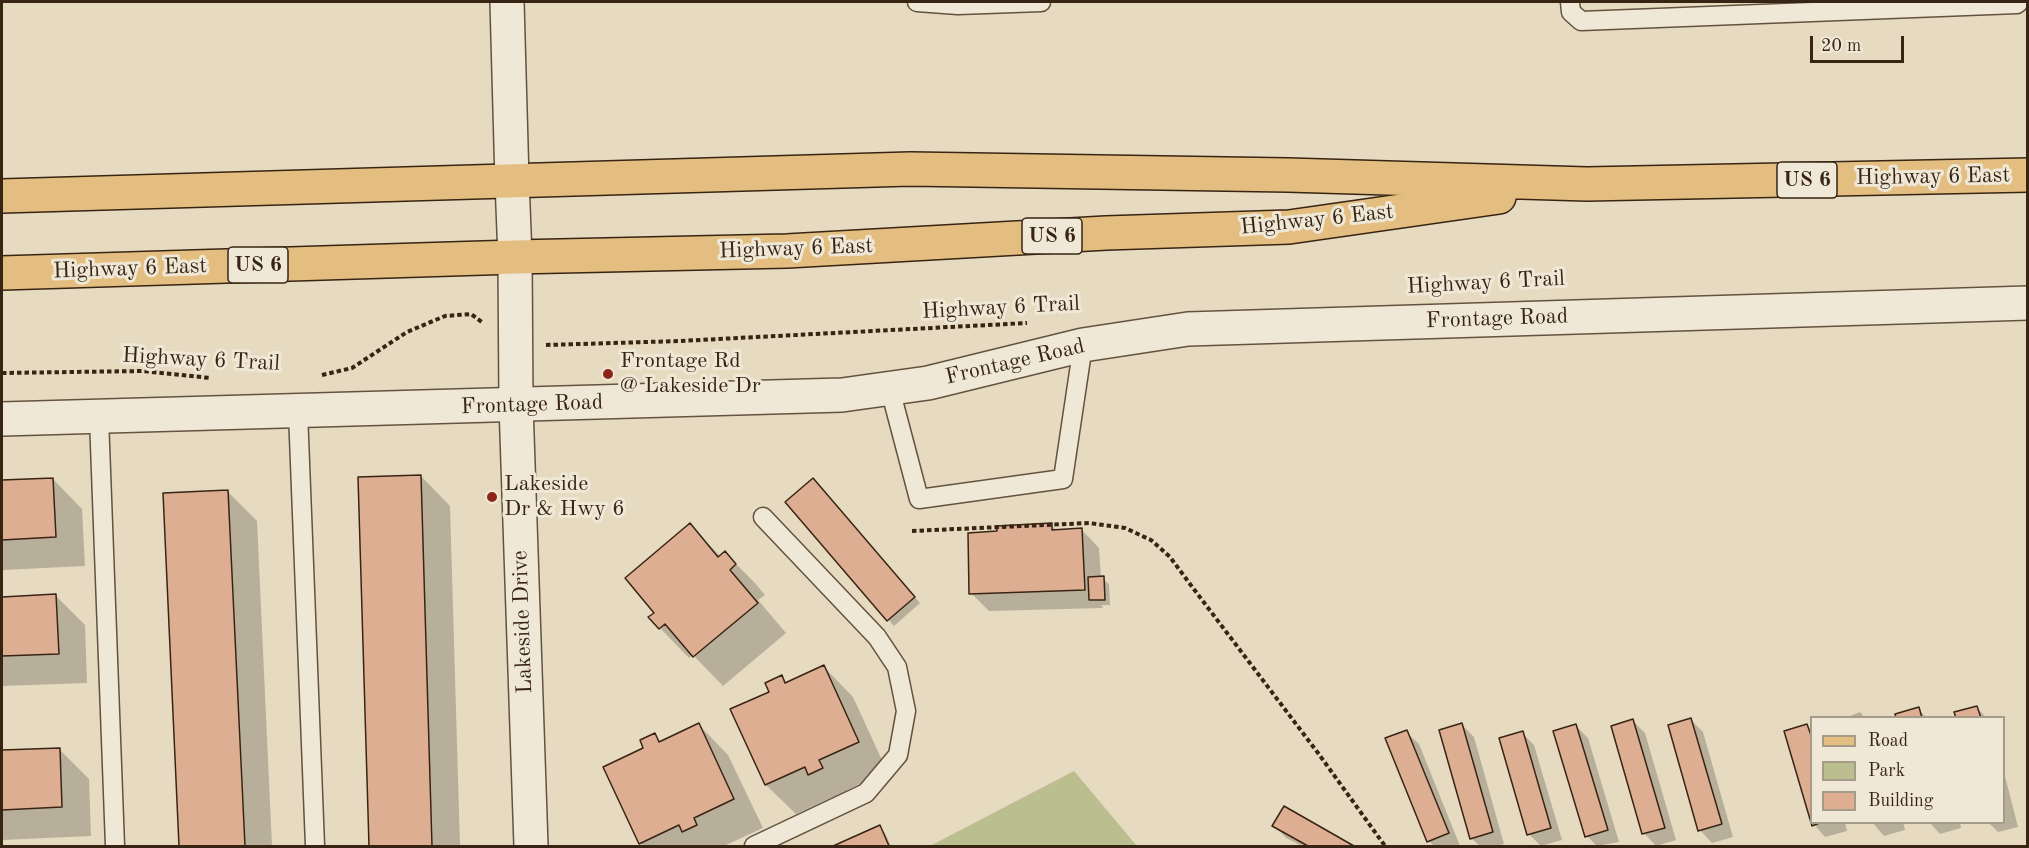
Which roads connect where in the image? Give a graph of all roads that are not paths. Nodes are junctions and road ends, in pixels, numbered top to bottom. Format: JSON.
{"nodes":[{"id":1,"x":507,"y":2,"type":"edge"},
{"id":2,"x":917,"y":2,"type":"edge"},
{"id":3,"x":1041,"y":2,"type":"edge"},
{"id":4,"x":1570,"y":2,"type":"edge"},
{"id":5,"x":2019,"y":2,"type":"edge"},
{"id":6,"x":957,"y":3,"type":"edge"},
{"id":7,"x":2028,"y":176,"type":"edge"},
{"id":8,"x":512,"y":181,"type":"junction"},
{"id":9,"x":1587,"y":184,"type":"junction"},
{"id":10,"x":2,"y":196,"type":"edge"},
{"id":11,"x":515,"y":257,"type":"junction"},
{"id":12,"x":2,"y":273,"type":"edge"},
{"id":13,"x":2028,"y":303,"type":"edge"},
{"id":14,"x":1083,"y":345,"type":"junction"},
{"id":15,"x":890,"y":389,"type":"junction"},
{"id":16,"x":516,"y":405,"type":"junction"},
{"id":17,"x":298,"y":412,"type":"junction"},
{"id":18,"x":99,"y":418,"type":"junction"},
{"id":19,"x":2,"y":419,"type":"edge"},
{"id":20,"x":763,"y":517,"type":"dead end"},
{"id":21,"x":115,"y":846,"type":"edge"},
{"id":22,"x":315,"y":846,"type":"edge"},
{"id":23,"x":531,"y":846,"type":"edge"},
{"id":24,"x":753,"y":846,"type":"edge"}],
"edges":[{"from":1,"to":8,"type":"street","name":"Lakeside Drive"},
{"from":2,"to":6,"type":"lane"},
{"from":3,"to":6,"type":"lane"},
{"from":4,"to":5,"type":"lane"},
{"from":7,"to":9,"type":"main road","name":"Highway 6 East","number":"US 6"},
{"from":8,"to":9,"type":"main road","name":"Highway 6 East","number":"US 6"},
{"from":8,"to":10,"type":"main road","name":"Highway 6 East","number":"US 6"},
{"from":8,"to":11,"type":"street","name":"Lakeside Drive"},
{"from":9,"to":11,"type":"main road","name":"Highway 6 East","number":"US 6"},
{"from":11,"to":12,"type":"main road","name":"Highway 6 East","number":"US 6"},
{"from":11,"to":16,"type":"street","name":"Lakeside Drive"},
{"from":13,"to":14,"type":"street","name":"Frontage Road"},
{"from":14,"to":15,"type":"street","name":"Frontage Road"},
{"from":14,"to":15,"type":"lane"},
{"from":15,"to":16,"type":"street","name":"Frontage Road"},
{"from":16,"to":17,"type":"street","name":"Frontage Road"},
{"from":16,"to":23,"type":"street","name":"Lakeside Drive"},
{"from":17,"to":18,"type":"street","name":"Frontage Road"},
{"from":17,"to":22,"type":"lane"},
{"from":18,"to":19,"type":"street","name":"Frontage Road"},
{"from":18,"to":21,"type":"lane"},
{"from":20,"to":24,"type":"lane"}]}
